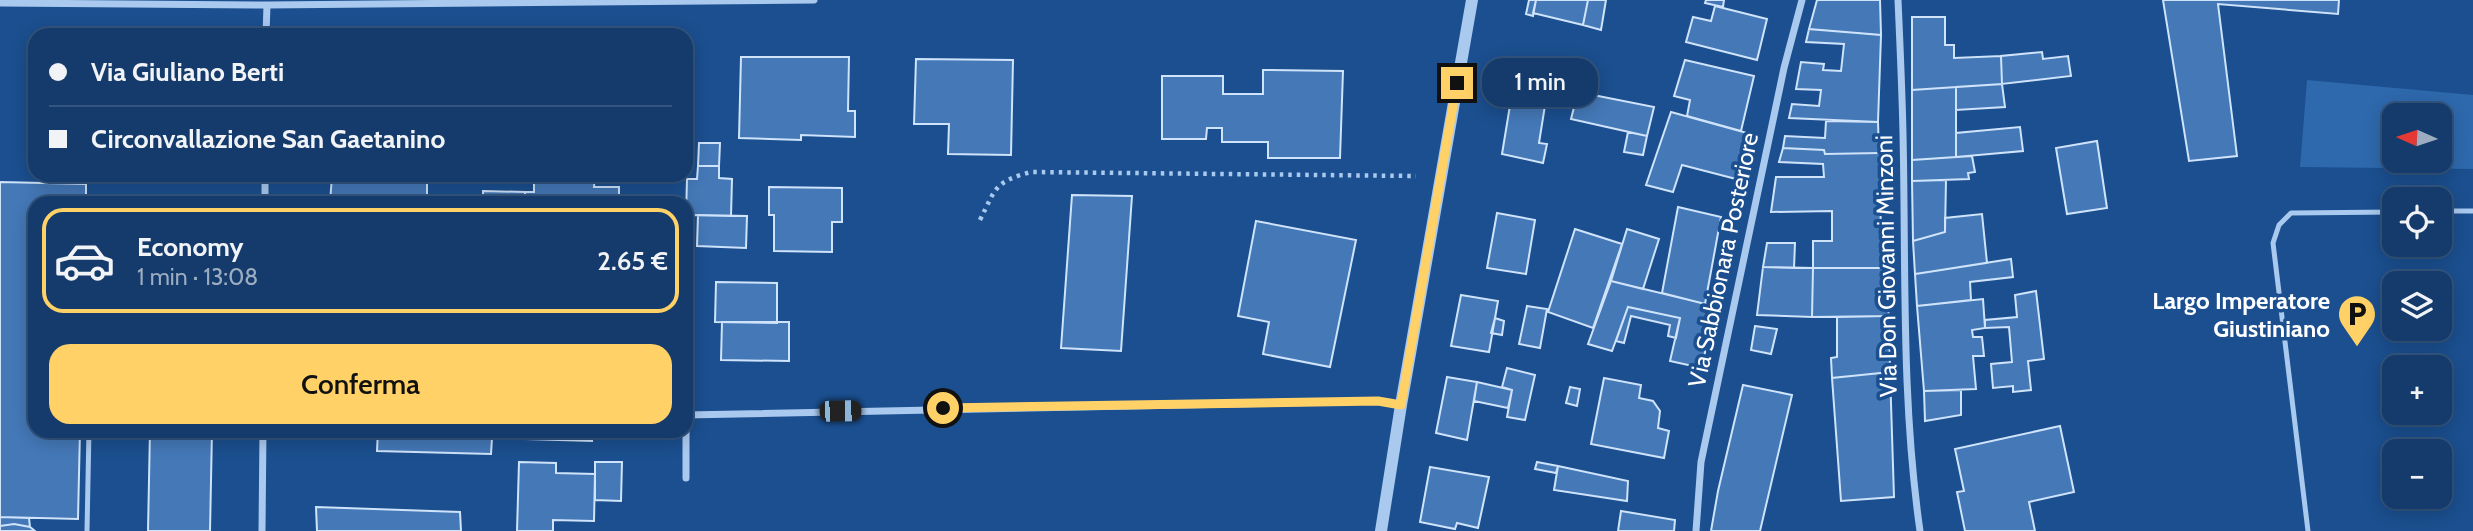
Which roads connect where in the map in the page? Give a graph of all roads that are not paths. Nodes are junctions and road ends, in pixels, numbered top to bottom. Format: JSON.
{"nodes":[{"id":1,"x":814,"y":0,"type":"edge"},
{"id":2,"x":1802,"y":0,"type":"edge"},
{"id":3,"x":1898,"y":0,"type":"edge"},
{"id":4,"x":1469,"y":1,"type":"edge"},
{"id":5,"x":0,"y":3,"type":"edge"},
{"id":6,"x":267,"y":5,"type":"junction"},
{"id":7,"x":266,"y":28,"type":"edge"},
{"id":8,"x":2452,"y":211,"type":"edge"},
{"id":9,"x":2473,"y":211,"type":"edge"},
{"id":10,"x":2382,"y":212,"type":"edge"},
{"id":11,"x":1401,"y":405,"type":"junction"},
{"id":12,"x":693,"y":415,"type":"edge"},
{"id":13,"x":89,"y":438,"type":"edge"},
{"id":14,"x":263,"y":438,"type":"edge"},
{"id":15,"x":686,"y":438,"type":"edge"},
{"id":16,"x":686,"y":478,"type":"dead end"},
{"id":17,"x":88,"y":531,"type":"edge"},
{"id":18,"x":262,"y":531,"type":"edge"},
{"id":19,"x":1381,"y":531,"type":"edge"},
{"id":20,"x":1696,"y":531,"type":"edge"},
{"id":21,"x":1920,"y":531,"type":"edge"},
{"id":22,"x":2308,"y":531,"type":"edge"}],
"edges":[{"from":1,"to":6,"type":"street"},
{"from":2,"to":20,"type":"street","name":"Via Sabbionara Posteriore"},
{"from":3,"to":21,"type":"street","name":"Via Don Giovanni Minzoni"},
{"from":4,"to":11,"type":"street"},
{"from":5,"to":6,"type":"street"},
{"from":6,"to":7,"type":"street"},
{"from":8,"to":9,"type":"lane"},
{"from":10,"to":22,"type":"lane"},
{"from":11,"to":12,"type":"street"},
{"from":11,"to":19,"type":"street"},
{"from":13,"to":17,"type":"lane"},
{"from":14,"to":18,"type":"street"},
{"from":15,"to":16,"type":"street"}]}
